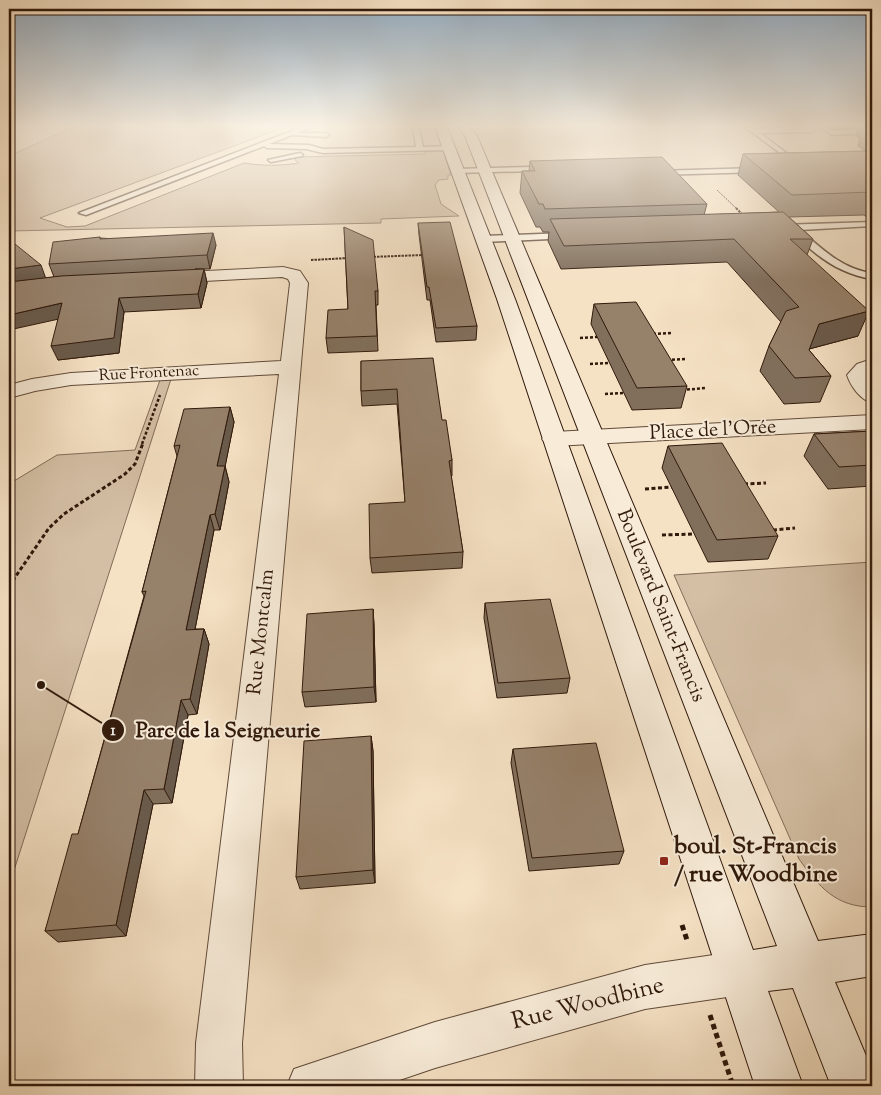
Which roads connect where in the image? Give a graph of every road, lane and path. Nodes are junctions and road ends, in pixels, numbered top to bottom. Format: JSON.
{"nodes":[{"id":1,"x":173,"y":178,"type":"edge"},
{"id":2,"x":459,"y":178,"type":"edge"},
{"id":3,"x":486,"y":178,"type":"edge"},
{"id":4,"x":705,"y":178,"type":"edge"},
{"id":5,"x":83,"y":213,"type":"dead end"},
{"id":6,"x":857,"y":224,"type":"junction"},
{"id":7,"x":872,"y":224,"type":"edge"},
{"id":8,"x":793,"y":227,"type":"junction"},
{"id":9,"x":757,"y":229,"type":"joint"},
{"id":10,"x":581,"y":235,"type":"edge"},
{"id":11,"x":872,"y":236,"type":"edge"},
{"id":12,"x":511,"y":238,"type":"junction"},
{"id":13,"x":484,"y":239,"type":"junction"},
{"id":14,"x":427,"y":254,"type":"edge"},
{"id":15,"x":361,"y":257,"type":"edge"},
{"id":16,"x":352,"y":258,"type":"edge"},
{"id":17,"x":300,"y":266,"type":"junction"},
{"id":18,"x":872,"y":276,"type":"edge"},
{"id":19,"x":154,"y":278,"type":"edge"},
{"id":20,"x":671,"y":333,"type":"dead end"},
{"id":21,"x":647,"y":334,"type":"edge"},
{"id":22,"x":688,"y":359,"type":"dead end"},
{"id":23,"x":663,"y":360,"type":"edge"},
{"id":24,"x":872,"y":365,"type":"edge"},
{"id":25,"x":290,"y":367,"type":"junction"},
{"id":26,"x":167,"y":373,"type":"junction"},
{"id":27,"x":706,"y":388,"type":"dead end"},
{"id":28,"x":680,"y":390,"type":"edge"},
{"id":29,"x":9,"y":392,"type":"edge"},
{"id":30,"x":624,"y":393,"type":"dead end"},
{"id":31,"x":599,"y":394,"type":"dead end"},
{"id":32,"x":872,"y":396,"type":"edge"},
{"id":33,"x":872,"y":422,"type":"edge"},
{"id":34,"x":591,"y":438,"type":"junction"},
{"id":35,"x":554,"y":439,"type":"junction"},
{"id":36,"x":766,"y":483,"type":"dead end"},
{"id":37,"x":736,"y":485,"type":"edge"},
{"id":38,"x":672,"y":487,"type":"dead end"},
{"id":39,"x":640,"y":489,"type":"dead end"},
{"id":40,"x":795,"y":528,"type":"dead end"},
{"id":41,"x":770,"y":530,"type":"edge"},
{"id":42,"x":694,"y":534,"type":"dead end"},
{"id":43,"x":660,"y":536,"type":"dead end"},
{"id":44,"x":9,"y":586,"type":"edge"},
{"id":45,"x":872,"y":955,"type":"edge"},
{"id":46,"x":806,"y":964,"type":"junction"},
{"id":47,"x":741,"y":973,"type":"junction"},
{"id":48,"x":721,"y":1050,"type":"dead end"},
{"id":49,"x":219,"y":1086,"type":"edge"},
{"id":50,"x":311,"y":1086,"type":"edge"},
{"id":51,"x":733,"y":1086,"type":"edge"},
{"id":52,"x":779,"y":1086,"type":"edge"},
{"id":53,"x":855,"y":1086,"type":"edge"}],
"edges":[{"from":1,"to":5,"type":"lane"},
{"from":2,"to":13,"type":"street","name":"Boulevard Saint-Francis"},
{"from":3,"to":12,"type":"street","name":"Boulevard Saint-Francis"},
{"from":4,"to":9,"type":"path"},
{"from":6,"to":7,"type":"lane"},
{"from":6,"to":8,"type":"lane"},
{"from":6,"to":11,"type":"lane"},
{"from":8,"to":9,"type":"lane"},
{"from":8,"to":18,"type":"lane"},
{"from":10,"to":12,"type":"lane"},
{"from":12,"to":13,"type":"lane"},
{"from":12,"to":34,"type":"street","name":"Boulevard Saint-Francis"},
{"from":13,"to":35,"type":"street","name":"Boulevard Saint-Francis"},
{"from":14,"to":15,"type":"path"},
{"from":16,"to":17,"type":"path"},
{"from":17,"to":19,"type":"street"},
{"from":17,"to":25,"type":"street","name":"Rue Montcalm"},
{"from":20,"to":21,"type":"path"},
{"from":22,"to":23,"type":"path"},
{"from":24,"to":32,"type":"street"},
{"from":25,"to":26,"type":"street","name":"Rue Frontenac"},
{"from":25,"to":49,"type":"street","name":"Rue Montcalm"},
{"from":26,"to":29,"type":"street","name":"Rue Frontenac"},
{"from":26,"to":44,"type":"path"},
{"from":27,"to":28,"type":"path"},
{"from":30,"to":31,"type":"path"},
{"from":33,"to":34,"type":"street","name":"Place de l'Orée"},
{"from":34,"to":35,"type":"street","name":"Place de l'Orée"},
{"from":34,"to":46,"type":"street","name":"Boulevard Saint-Francis"},
{"from":35,"to":47,"type":"street","name":"Boulevard Saint-Francis"},
{"from":36,"to":37,"type":"path"},
{"from":38,"to":39,"type":"path"},
{"from":40,"to":41,"type":"path"},
{"from":42,"to":43,"type":"path"},
{"from":45,"to":46,"type":"street","name":"Rue Woodbine"},
{"from":46,"to":47,"type":"street","name":"Rue Woodbine"},
{"from":46,"to":53,"type":"street","name":"Boulevard Saint-Francis"},
{"from":47,"to":50,"type":"street","name":"Rue Woodbine"},
{"from":47,"to":52,"type":"street","name":"Boulevard Saint-Francis"},
{"from":48,"to":51,"type":"path"}]}
